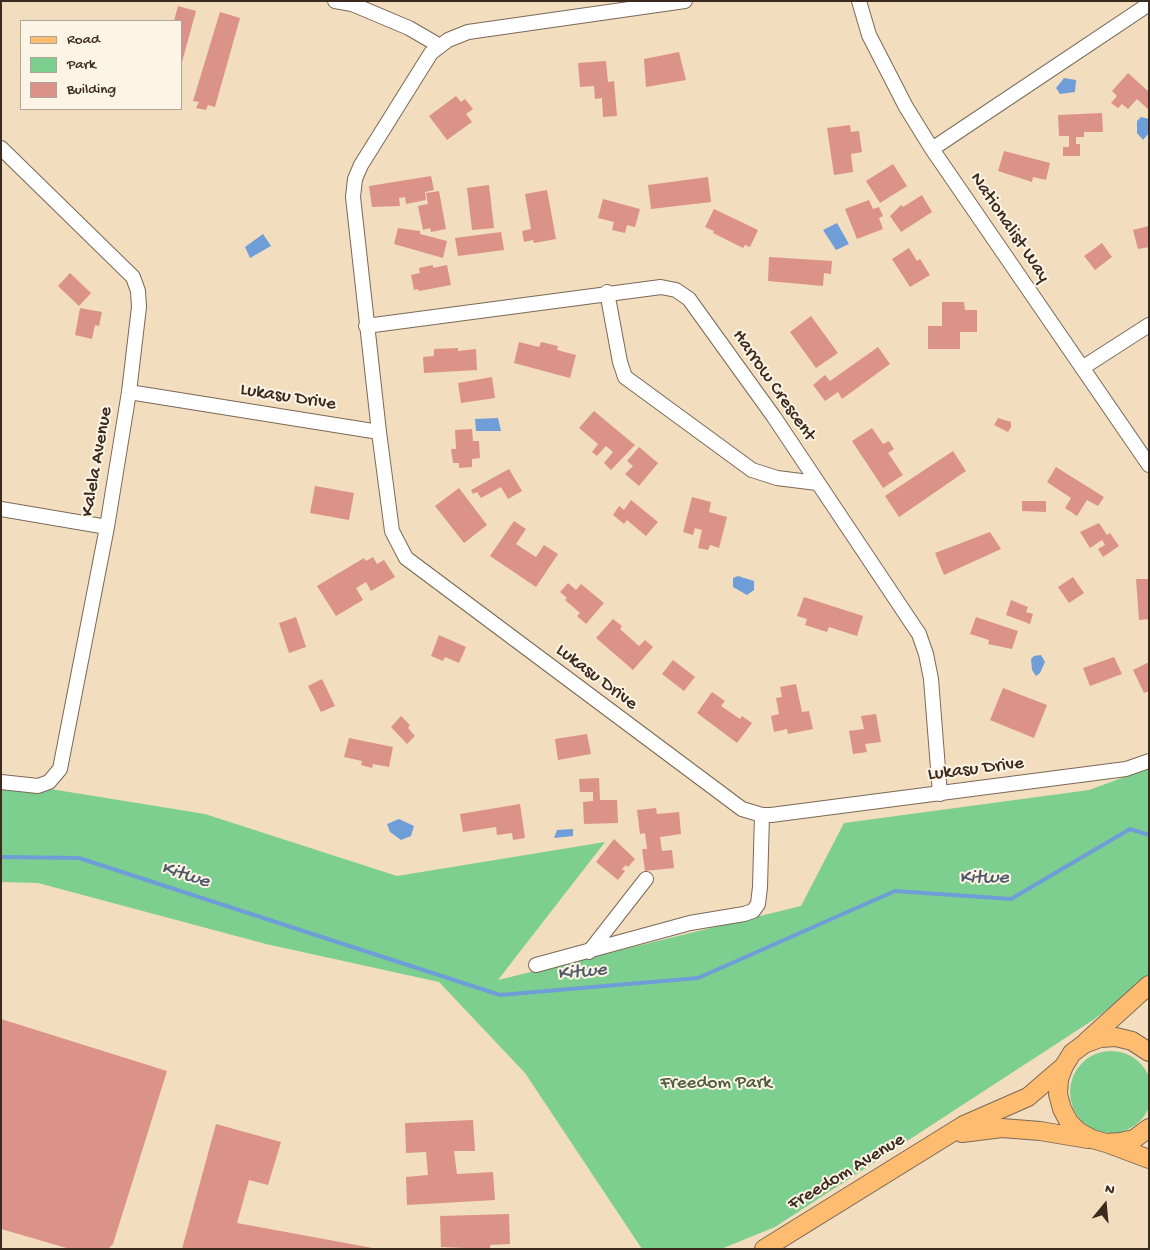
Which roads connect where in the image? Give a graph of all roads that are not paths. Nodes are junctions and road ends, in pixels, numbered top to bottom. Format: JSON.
{"nodes":[{"id":1,"x":335,"y":1,"type":"edge"},
{"id":2,"x":685,"y":1,"type":"edge"},
{"id":3,"x":859,"y":1,"type":"edge"},
{"id":4,"x":1149,"y":4,"type":"edge"},
{"id":5,"x":440,"y":46,"type":"junction"},
{"id":6,"x":1,"y":148,"type":"edge"},
{"id":7,"x":932,"y":149,"type":"junction"},
{"id":8,"x":607,"y":292,"type":"junction"},
{"id":9,"x":1149,"y":325,"type":"edge"},
{"id":10,"x":366,"y":326,"type":"junction"},
{"id":11,"x":1082,"y":368,"type":"junction"},
{"id":12,"x":129,"y":392,"type":"junction"},
{"id":13,"x":379,"y":432,"type":"junction"},
{"id":14,"x":1149,"y":465,"type":"edge"},
{"id":15,"x":817,"y":483,"type":"junction"},
{"id":16,"x":1,"y":509,"type":"edge"},
{"id":17,"x":107,"y":526,"type":"junction"},
{"id":18,"x":1149,"y":761,"type":"edge"},
{"id":19,"x":1,"y":782,"type":"edge"},
{"id":20,"x":940,"y":794,"type":"junction"},
{"id":21,"x":762,"y":815,"type":"junction"},
{"id":22,"x":646,"y":879,"type":"dead end"},
{"id":23,"x":589,"y":952,"type":"junction"},
{"id":24,"x":536,"y":965,"type":"dead end"},
{"id":25,"x":1149,"y":985,"type":"edge"},
{"id":26,"x":1084,"y":1044,"type":"junction"},
{"id":27,"x":1149,"y":1052,"type":"edge"},
{"id":28,"x":1064,"y":1066,"type":"junction"},
{"id":29,"x":1149,"y":1128,"type":"edge"},
{"id":30,"x":952,"y":1134,"type":"junction"},
{"id":31,"x":1099,"y":1141,"type":"junction"},
{"id":32,"x":1149,"y":1159,"type":"edge"},
{"id":33,"x":764,"y":1249,"type":"edge"}],
"edges":[{"from":1,"to":5,"type":"street"},
{"from":2,"to":5,"type":"street"},
{"from":3,"to":7,"type":"street","name":"Nationalist Way"},
{"from":4,"to":7,"type":"street"},
{"from":5,"to":10,"type":"street"},
{"from":6,"to":12,"type":"street","name":"Kalela Avenue"},
{"from":7,"to":11,"type":"street","name":"Nationalist Way"},
{"from":8,"to":10,"type":"street","name":"Harrow Crescent"},
{"from":8,"to":15,"type":"street","name":"Harrow Crescent"},
{"from":8,"to":15,"type":"street"},
{"from":9,"to":11,"type":"street"},
{"from":10,"to":13,"type":"street"},
{"from":11,"to":14,"type":"street","name":"Nationalist Way"},
{"from":12,"to":13,"type":"street","name":"Lukasu Drive"},
{"from":12,"to":17,"type":"street","name":"Kalela Avenue"},
{"from":13,"to":21,"type":"street","name":"Lukasu Drive"},
{"from":15,"to":20,"type":"street","name":"Harrow Crescent"},
{"from":16,"to":17,"type":"street"},
{"from":17,"to":19,"type":"street","name":"Kalela Avenue"},
{"from":18,"to":20,"type":"street","name":"Lukasu Drive"},
{"from":20,"to":21,"type":"street","name":"Lukasu Drive"},
{"from":21,"to":23,"type":"street"},
{"from":22,"to":23,"type":"street"},
{"from":23,"to":24,"type":"street"},
{"from":25,"to":26,"type":"main road"},
{"from":26,"to":27,"type":"main road"},
{"from":26,"to":28,"type":"main road","name":"Freedom Avenue"},
{"from":28,"to":30,"type":"main road","name":"Freedom Avenue"},
{"from":28,"to":31,"type":"main road"},
{"from":29,"to":31,"type":"main road"},
{"from":30,"to":31,"type":"main road","name":"Freedom Avenue"},
{"from":30,"to":33,"type":"main road","name":"Freedom Avenue"},
{"from":31,"to":32,"type":"main road"}]}
